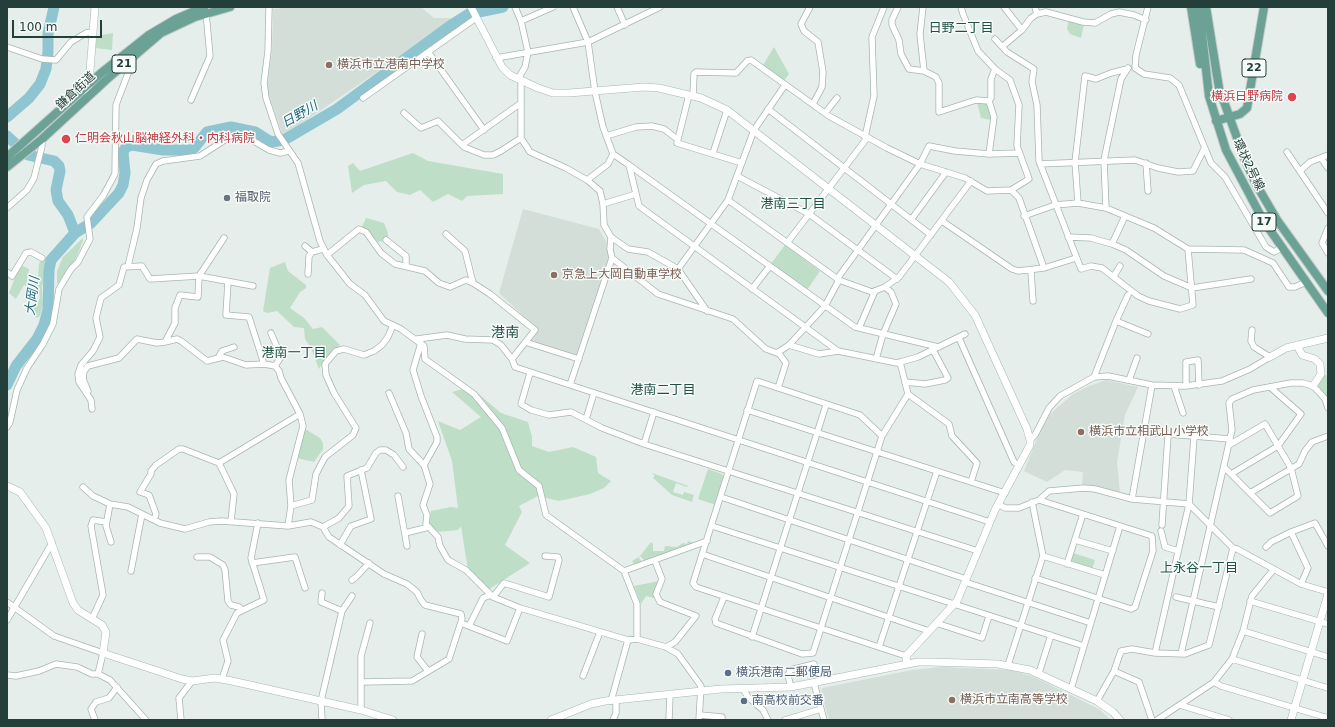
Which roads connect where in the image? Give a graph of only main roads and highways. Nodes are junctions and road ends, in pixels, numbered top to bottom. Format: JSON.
{"nodes":[{"id":1,"x":230,"y":7,"type":"edge"},
{"id":2,"x":1191,"y":7,"type":"edge"},
{"id":3,"x":1199,"y":7,"type":"edge"},
{"id":4,"x":1206,"y":7,"type":"edge"},
{"id":5,"x":1212,"y":7,"type":"edge"},
{"id":6,"x":1264,"y":7,"type":"edge"},
{"id":7,"x":205,"y":10,"type":"edge"},
{"id":8,"x":1212,"y":50,"type":"junction"},
{"id":9,"x":1207,"y":83,"type":"junction"},
{"id":10,"x":1228,"y":118,"type":"junction"},
{"id":11,"x":1216,"y":121,"type":"junction"},
{"id":12,"x":13,"y":156,"type":"edge"},
{"id":13,"x":7,"y":168,"type":"edge"},
{"id":14,"x":1328,"y":291,"type":"edge"},
{"id":15,"x":1328,"y":313,"type":"edge"}],
"edges":[{"from":1,"to":7,"type":"main road","name":"鎌倉街道","number":"21"},
{"from":2,"to":9,"type":"main road"},
{"from":3,"to":9,"type":"main road","name":"環状2号線","number":"17"},
{"from":4,"to":8,"type":"main road","name":"環状2号線","number":"17"},
{"from":5,"to":8,"type":"main road"},
{"from":6,"to":10,"type":"main road","number":"22"},
{"from":7,"to":12,"type":"main road","name":"鎌倉街道","number":"21"},
{"from":7,"to":12,"type":"main road","name":"鎌倉街道","number":"21"},
{"from":8,"to":10,"type":"main road","name":"環状2号線","number":"17"},
{"from":9,"to":11,"type":"main road","name":"環状2号線","number":"17"},
{"from":10,"to":11,"type":"main road","number":"22"},
{"from":10,"to":14,"type":"main road","name":"環状2号線","number":"17"},
{"from":11,"to":15,"type":"main road","name":"環状2号線","number":"17"},
{"from":12,"to":13,"type":"main road","name":"鎌倉街道","number":"21"}]}
